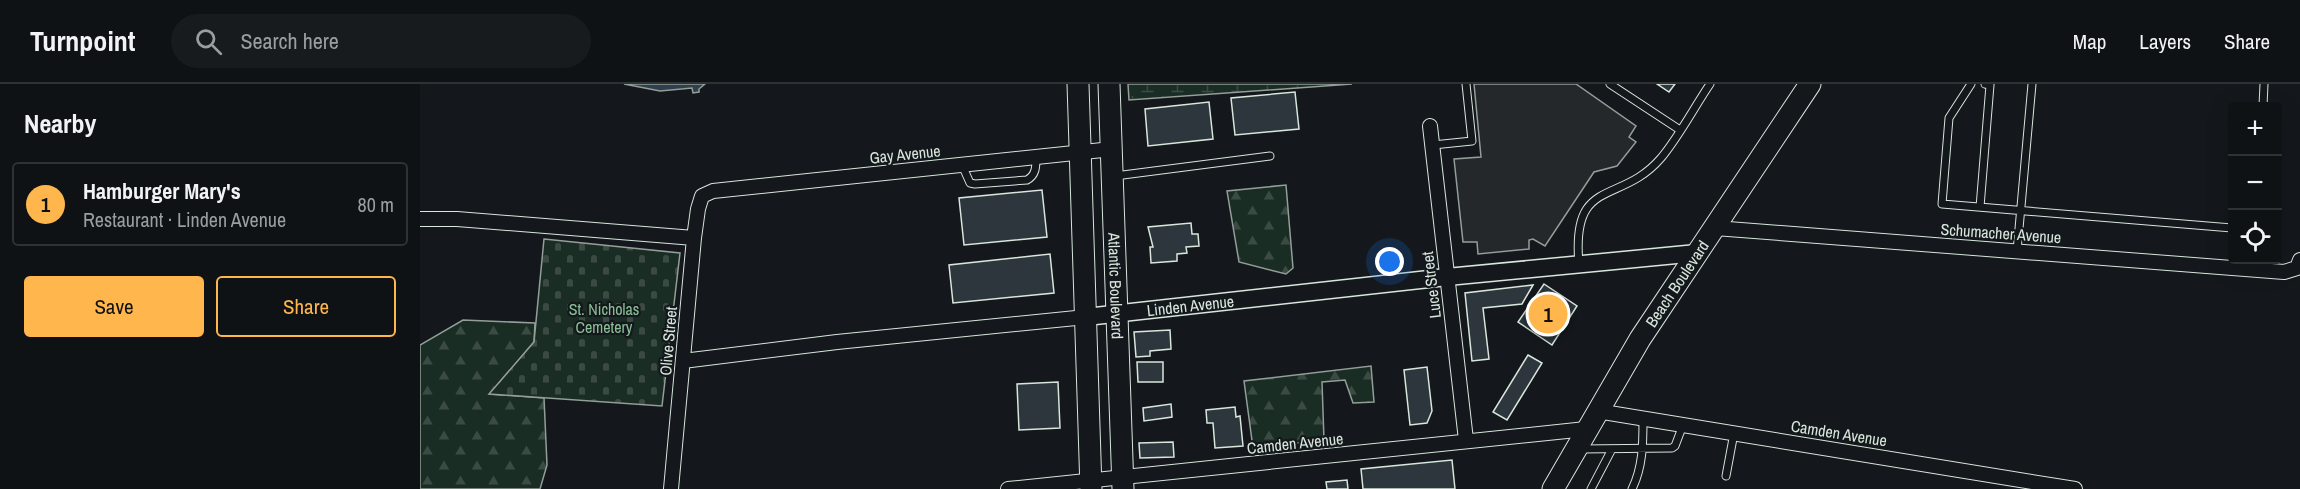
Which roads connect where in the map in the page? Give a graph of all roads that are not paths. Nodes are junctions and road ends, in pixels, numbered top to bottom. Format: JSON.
{"nodes":[{"id":1,"x":1078,"y":84,"type":"edge"},
{"id":2,"x":1109,"y":84,"type":"edge"},
{"id":3,"x":1466,"y":84,"type":"edge"},
{"id":4,"x":1611,"y":84,"type":"edge"},
{"id":5,"x":1710,"y":84,"type":"edge"},
{"id":6,"x":1810,"y":84,"type":"edge"},
{"id":7,"x":1971,"y":84,"type":"edge"},
{"id":8,"x":1984,"y":84,"type":"edge"},
{"id":9,"x":2032,"y":84,"type":"edge"},
{"id":10,"x":2264,"y":84,"type":"edge"},
{"id":11,"x":2263,"y":102,"type":"edge"},
{"id":12,"x":1430,"y":126,"type":"dead end"},
{"id":13,"x":1680,"y":130,"type":"junction"},
{"id":14,"x":1432,"y":145,"type":"junction"},
{"id":15,"x":1112,"y":149,"type":"junction"},
{"id":16,"x":1080,"y":152,"type":"junction"},
{"id":17,"x":1270,"y":156,"type":"dead end"},
{"id":18,"x":1036,"y":157,"type":"junction"},
{"id":19,"x":962,"y":165,"type":"junction"},
{"id":20,"x":1113,"y":176,"type":"junction"},
{"id":21,"x":702,"y":196,"type":"joint"},
{"id":22,"x":1980,"y":207,"type":"junction"},
{"id":23,"x":2020,"y":210,"type":"junction"},
{"id":24,"x":420,"y":219,"type":"edge"},
{"id":25,"x":1715,"y":228,"type":"junction"},
{"id":26,"x":2228,"y":228,"type":"edge"},
{"id":27,"x":694,"y":238,"type":"junction"},
{"id":28,"x":2017,"y":251,"type":"junction"},
{"id":29,"x":1697,"y":253,"type":"junction"},
{"id":30,"x":1579,"y":264,"type":"junction"},
{"id":31,"x":2295,"y":268,"type":"edge"},
{"id":32,"x":1447,"y":277,"type":"junction"},
{"id":33,"x":1116,"y":314,"type":"junction"},
{"id":34,"x":1086,"y":317,"type":"junction"},
{"id":35,"x":683,"y":361,"type":"junction"},
{"id":36,"x":1643,"y":419,"type":"junction"},
{"id":37,"x":1592,"y":420,"type":"junction"},
{"id":38,"x":1683,"y":425,"type":"junction"},
{"id":39,"x":1734,"y":433,"type":"junction"},
{"id":40,"x":1466,"y":440,"type":"junction"},
{"id":41,"x":1643,"y":448,"type":"junction"},
{"id":42,"x":1576,"y":449,"type":"junction"},
{"id":43,"x":1612,"y":450,"type":"junction"},
{"id":44,"x":1726,"y":476,"type":"dead end"},
{"id":45,"x":1123,"y":483,"type":"edge"},
{"id":46,"x":1091,"y":485,"type":"edge"},
{"id":47,"x":671,"y":489,"type":"edge"},
{"id":48,"x":1008,"y":489,"type":"edge"},
{"id":49,"x":1553,"y":489,"type":"edge"},
{"id":50,"x":1591,"y":489,"type":"edge"},
{"id":51,"x":1632,"y":489,"type":"edge"},
{"id":52,"x":2075,"y":489,"type":"edge"}],
"edges":[{"from":1,"to":16,"type":"main road","name":"Atlantic Boulevard"},
{"from":2,"to":15,"type":"main road","name":"Atlantic Boulevard"},
{"from":3,"to":14,"type":"lane"},
{"from":4,"to":13,"type":"lane"},
{"from":5,"to":13,"type":"lane"},
{"from":6,"to":25,"type":"main road","name":"Beach Boulevard"},
{"from":7,"to":22,"type":"lane"},
{"from":8,"to":22,"type":"lane"},
{"from":9,"to":23,"type":"lane"},
{"from":10,"to":11,"type":"lane"},
{"from":12,"to":14,"type":"street","name":"Luce Street"},
{"from":13,"to":30,"type":"lane"},
{"from":14,"to":32,"type":"street","name":"Luce Street"},
{"from":15,"to":16,"type":"street","name":"Gay Avenue"},
{"from":15,"to":20,"type":"main road","name":"Atlantic Boulevard"},
{"from":16,"to":18,"type":"street","name":"Gay Avenue"},
{"from":16,"to":34,"type":"main road","name":"Atlantic Boulevard"},
{"from":17,"to":20,"type":"lane"},
{"from":18,"to":19,"type":"street","name":"Gay Avenue"},
{"from":18,"to":19,"type":"lane"},
{"from":19,"to":21,"type":"street","name":"Gay Avenue"},
{"from":20,"to":33,"type":"main road","name":"Atlantic Boulevard"},
{"from":21,"to":27,"type":"street","name":"Olive Street"},
{"from":22,"to":23,"type":"lane"},
{"from":23,"to":26,"type":"lane"},
{"from":23,"to":28,"type":"lane"},
{"from":24,"to":27,"type":"street"},
{"from":25,"to":28,"type":"street","name":"Schumacher Avenue"},
{"from":25,"to":29,"type":"main road","name":"Beach Boulevard"},
{"from":27,"to":35,"type":"street","name":"Olive Street"},
{"from":28,"to":31,"type":"street","name":"Schumacher Avenue"},
{"from":29,"to":30,"type":"street","name":"Linden Avenue"},
{"from":29,"to":37,"type":"main road","name":"Beach Boulevard"},
{"from":30,"to":32,"type":"street","name":"Linden Avenue"},
{"from":32,"to":33,"type":"street","name":"Linden Avenue"},
{"from":32,"to":40,"type":"street","name":"Luce Street"},
{"from":33,"to":34,"type":"street","name":"Linden Avenue"},
{"from":33,"to":45,"type":"main road","name":"Atlantic Boulevard"},
{"from":34,"to":35,"type":"street","name":"Linden Avenue"},
{"from":34,"to":46,"type":"main road","name":"Atlantic Boulevard"},
{"from":35,"to":47,"type":"street","name":"Olive Street"},
{"from":36,"to":37,"type":"street","name":"Camden Avenue"},
{"from":36,"to":38,"type":"street","name":"Camden Avenue"},
{"from":36,"to":41,"type":"lane"},
{"from":37,"to":40,"type":"street","name":"Camden Avenue"},
{"from":37,"to":42,"type":"main road","name":"Beach Boulevard"},
{"from":38,"to":39,"type":"street","name":"Camden Avenue"},
{"from":38,"to":41,"type":"lane"},
{"from":39,"to":44,"type":"lane"},
{"from":39,"to":52,"type":"street","name":"Camden Avenue"},
{"from":40,"to":45,"type":"street","name":"Camden Avenue"},
{"from":41,"to":43,"type":"lane"},
{"from":41,"to":51,"type":"lane"},
{"from":42,"to":43,"type":"lane"},
{"from":42,"to":49,"type":"main road","name":"Beach Boulevard"},
{"from":43,"to":50,"type":"lane"},
{"from":45,"to":46,"type":"street","name":"Camden Avenue"},
{"from":46,"to":48,"type":"street","name":"Camden Avenue"}]}
